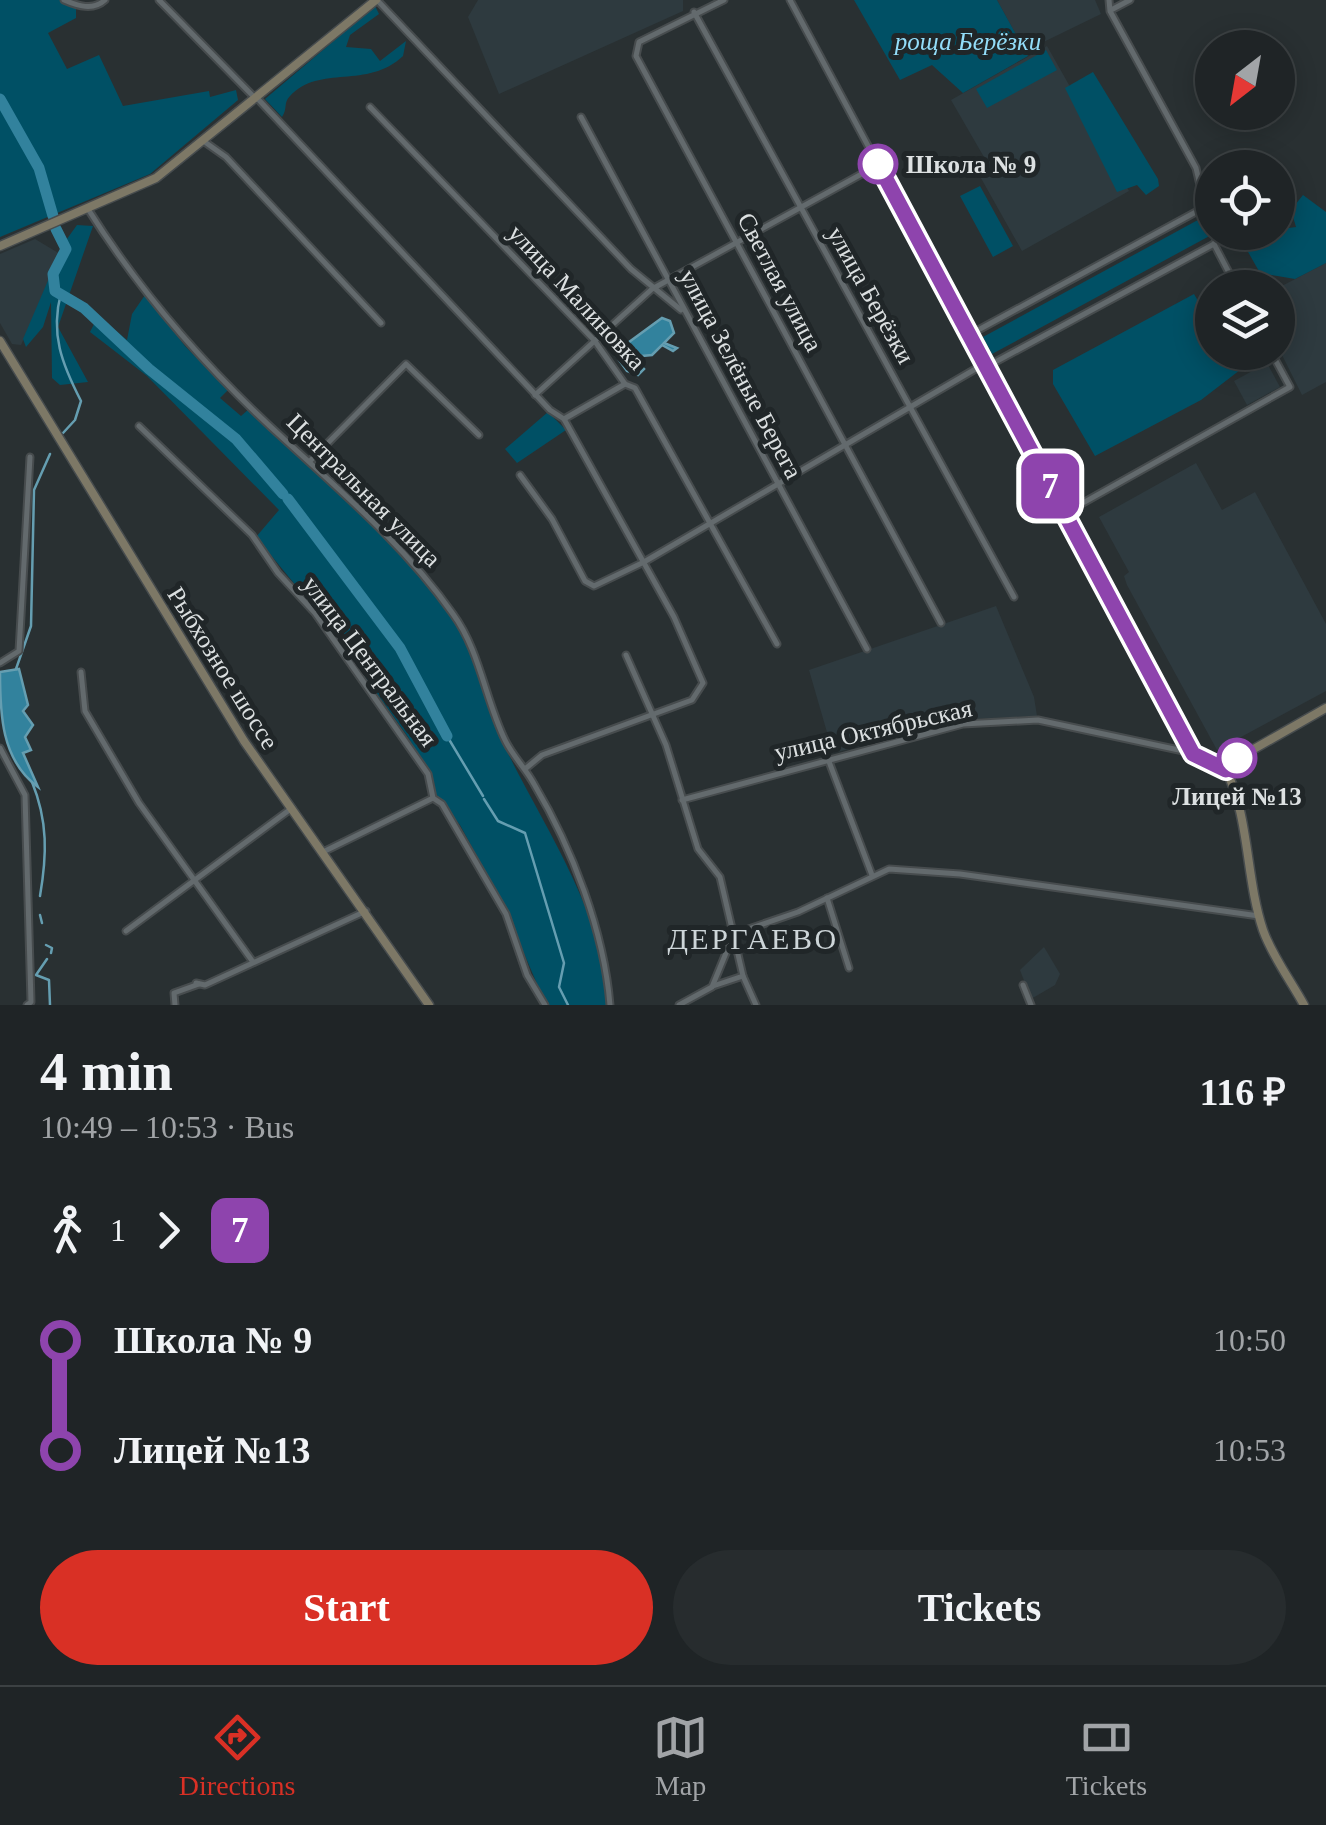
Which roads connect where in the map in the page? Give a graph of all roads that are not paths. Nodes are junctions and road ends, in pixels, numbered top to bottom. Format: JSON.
{"nodes":[{"id":1,"x":64,"y":0,"type":"edge"},
{"id":2,"x":105,"y":0,"type":"edge"},
{"id":3,"x":159,"y":0,"type":"edge"},
{"id":4,"x":377,"y":0,"type":"edge"},
{"id":5,"x":724,"y":0,"type":"edge"},
{"id":6,"x":790,"y":0,"type":"edge"},
{"id":7,"x":1109,"y":0,"type":"edge"},
{"id":8,"x":1130,"y":0,"type":"edge"},
{"id":9,"x":1110,"y":11,"type":"junction"},
{"id":10,"x":694,"y":12,"type":"junction"},
{"id":11,"x":257,"y":98,"type":"junction"},
{"id":12,"x":370,"y":107,"type":"dead end"},
{"id":13,"x":581,"y":117,"type":"dead end"},
{"id":14,"x":202,"y":140,"type":"junction"},
{"id":15,"x":878,"y":164,"type":"junction"},
{"id":16,"x":1195,"y":166,"type":"edge"},
{"id":17,"x":800,"y":208,"type":"junction"},
{"id":18,"x":88,"y":209,"type":"junction"},
{"id":19,"x":1195,"y":212,"type":"edge"},
{"id":20,"x":737,"y":244,"type":"junction"},
{"id":21,"x":0,"y":246,"type":"edge"},
{"id":22,"x":1203,"y":250,"type":"edge"},
{"id":23,"x":668,"y":280,"type":"junction"},
{"id":24,"x":652,"y":289,"type":"junction"},
{"id":25,"x":684,"y":312,"type":"junction"},
{"id":26,"x":381,"y":323,"type":"dead end"},
{"id":27,"x":969,"y":335,"type":"junction"},
{"id":28,"x":594,"y":340,"type":"junction"},
{"id":29,"x":0,"y":341,"type":"edge"},
{"id":30,"x":985,"y":366,"type":"junction"},
{"id":31,"x":1281,"y":370,"type":"edge"},
{"id":32,"x":625,"y":384,"type":"junction"},
{"id":33,"x":535,"y":394,"type":"junction"},
{"id":34,"x":910,"y":404,"type":"junction"},
{"id":35,"x":564,"y":420,"type":"junction"},
{"id":36,"x":139,"y":426,"type":"dead end"},
{"id":37,"x":480,"y":434,"type":"dead end"},
{"id":38,"x":845,"y":444,"type":"junction"},
{"id":39,"x":30,"y":457,"type":"dead end"},
{"id":40,"x":310,"y":461,"type":"junction"},
{"id":41,"x":520,"y":476,"type":"dead end"},
{"id":42,"x":778,"y":484,"type":"junction"},
{"id":43,"x":1064,"y":513,"type":"junction"},
{"id":44,"x":712,"y":522,"type":"junction"},
{"id":45,"x":644,"y":562,"type":"junction"},
{"id":46,"x":1014,"y":597,"type":"dead end"},
{"id":47,"x":940,"y":623,"type":"dead end"},
{"id":48,"x":777,"y":644,"type":"dead end"},
{"id":49,"x":867,"y":649,"type":"dead end"},
{"id":50,"x":626,"y":654,"type":"dead end"},
{"id":51,"x":0,"y":662,"type":"edge"},
{"id":52,"x":81,"y":672,"type":"dead end"},
{"id":53,"x":1326,"y":708,"type":"edge"},
{"id":54,"x":655,"y":717,"type":"junction"},
{"id":55,"x":0,"y":748,"type":"edge"},
{"id":56,"x":1193,"y":754,"type":"junction"},
{"id":57,"x":828,"y":758,"type":"junction"},
{"id":58,"x":1226,"y":767,"type":"junction"},
{"id":59,"x":524,"y":769,"type":"junction"},
{"id":60,"x":433,"y":798,"type":"junction"},
{"id":61,"x":682,"y":800,"type":"junction"},
{"id":62,"x":292,"y":808,"type":"junction"},
{"id":63,"x":325,"y":851,"type":"junction"},
{"id":64,"x":872,"y":875,"type":"junction"},
{"id":65,"x":198,"y":880,"type":"junction"},
{"id":66,"x":827,"y":898,"type":"junction"},
{"id":67,"x":367,"y":910,"type":"junction"},
{"id":68,"x":1260,"y":916,"type":"junction"},
{"id":69,"x":126,"y":931,"type":"dead end"},
{"id":70,"x":734,"y":934,"type":"junction"},
{"id":71,"x":252,"y":962,"type":"junction"},
{"id":72,"x":848,"y":968,"type":"dead end"},
{"id":73,"x":743,"y":976,"type":"junction"},
{"id":74,"x":1023,"y":984,"type":"dead end"},
{"id":75,"x":712,"y":986,"type":"junction"},
{"id":76,"x":27,"y":1005,"type":"edge"},
{"id":77,"x":175,"y":1005,"type":"edge"},
{"id":78,"x":429,"y":1005,"type":"edge"},
{"id":79,"x":545,"y":1005,"type":"edge"},
{"id":80,"x":610,"y":1005,"type":"edge"},
{"id":81,"x":679,"y":1005,"type":"edge"},
{"id":82,"x":756,"y":1005,"type":"edge"},
{"id":83,"x":1031,"y":1005,"type":"edge"},
{"id":84,"x":1304,"y":1005,"type":"edge"}],
"edges":[{"from":1,"to":2,"type":"street"},
{"from":3,"to":11,"type":"street"},
{"from":4,"to":11,"type":"main road"},
{"from":4,"to":24,"type":"street"},
{"from":5,"to":10,"type":"street","name":"Светлая улица"},
{"from":6,"to":15,"type":"street"},
{"from":7,"to":9,"type":"street"},
{"from":8,"to":9,"type":"street"},
{"from":9,"to":16,"type":"street"},
{"from":10,"to":17,"type":"street","name":"улица Берёзки"},
{"from":10,"to":20,"type":"street","name":"Светлая улица"},
{"from":11,"to":14,"type":"main road"},
{"from":11,"to":33,"type":"street"},
{"from":12,"to":28,"type":"street","name":"улица Малиновка"},
{"from":13,"to":23,"type":"street","name":"улица Зелёные Берега"},
{"from":14,"to":18,"type":"main road"},
{"from":14,"to":26,"type":"street"},
{"from":15,"to":17,"type":"street"},
{"from":15,"to":27,"type":"street"},
{"from":17,"to":20,"type":"street"},
{"from":17,"to":34,"type":"street","name":"улица Берёзки"},
{"from":18,"to":21,"type":"main road"},
{"from":18,"to":40,"type":"street","name":"Центральная улица"},
{"from":19,"to":27,"type":"street"},
{"from":20,"to":23,"type":"street"},
{"from":20,"to":38,"type":"street","name":"Светлая улица"},
{"from":22,"to":30,"type":"street"},
{"from":23,"to":24,"type":"street"},
{"from":23,"to":25,"type":"street","name":"улица Зелёные Берега"},
{"from":24,"to":25,"type":"street"},
{"from":24,"to":28,"type":"street"},
{"from":25,"to":42,"type":"street","name":"улица Зелёные Берега"},
{"from":27,"to":30,"type":"street"},
{"from":28,"to":32,"type":"street","name":"улица Малиновка"},
{"from":28,"to":33,"type":"street"},
{"from":29,"to":62,"type":"main road","name":"Рыбхозное шоссе"},
{"from":30,"to":34,"type":"street"},
{"from":30,"to":43,"type":"street"},
{"from":31,"to":43,"type":"street"},
{"from":32,"to":35,"type":"street"},
{"from":32,"to":44,"type":"street","name":"улица Малиновка"},
{"from":33,"to":35,"type":"street"},
{"from":34,"to":38,"type":"street"},
{"from":34,"to":46,"type":"street","name":"улица Берёзки"},
{"from":35,"to":45,"type":"street"},
{"from":36,"to":60,"type":"street","name":"улица Центральная"},
{"from":37,"to":40,"type":"street"},
{"from":38,"to":42,"type":"street"},
{"from":38,"to":47,"type":"street","name":"Светлая улица"},
{"from":39,"to":51,"type":"street"},
{"from":40,"to":59,"type":"street","name":"Центральная улица"},
{"from":41,"to":45,"type":"street"},
{"from":42,"to":44,"type":"street"},
{"from":42,"to":49,"type":"street","name":"улица Зелёные Берега"},
{"from":43,"to":56,"type":"street"},
{"from":44,"to":45,"type":"street"},
{"from":44,"to":48,"type":"street","name":"улица Малиновка"},
{"from":45,"to":54,"type":"street"},
{"from":50,"to":54,"type":"street"},
{"from":52,"to":65,"type":"street"},
{"from":53,"to":58,"type":"main road"},
{"from":54,"to":59,"type":"street"},
{"from":54,"to":61,"type":"street"},
{"from":55,"to":76,"type":"street"},
{"from":56,"to":57,"type":"street","name":"улица Октябрьская"},
{"from":56,"to":58,"type":"street","name":"улица Октябрьская"},
{"from":57,"to":61,"type":"street","name":"улица Октябрьская"},
{"from":57,"to":64,"type":"street"},
{"from":58,"to":68,"type":"main road"},
{"from":59,"to":80,"type":"street","name":"Центральная улица"},
{"from":60,"to":63,"type":"street"},
{"from":60,"to":79,"type":"street","name":"улица Центральная"},
{"from":61,"to":70,"type":"street"},
{"from":62,"to":63,"type":"main road","name":"Рыбхозное шоссе"},
{"from":62,"to":65,"type":"street"},
{"from":63,"to":67,"type":"main road","name":"Рыбхозное шоссе"},
{"from":64,"to":66,"type":"street"},
{"from":64,"to":68,"type":"street"},
{"from":65,"to":69,"type":"street"},
{"from":65,"to":71,"type":"street"},
{"from":66,"to":70,"type":"street"},
{"from":66,"to":72,"type":"street"},
{"from":67,"to":71,"type":"street"},
{"from":67,"to":78,"type":"main road","name":"Рыбхозное шоссе"},
{"from":68,"to":84,"type":"main road"},
{"from":70,"to":73,"type":"street"},
{"from":70,"to":75,"type":"street"},
{"from":71,"to":77,"type":"street"},
{"from":73,"to":75,"type":"street"},
{"from":73,"to":82,"type":"street"},
{"from":74,"to":83,"type":"street"},
{"from":75,"to":81,"type":"street"}]}
